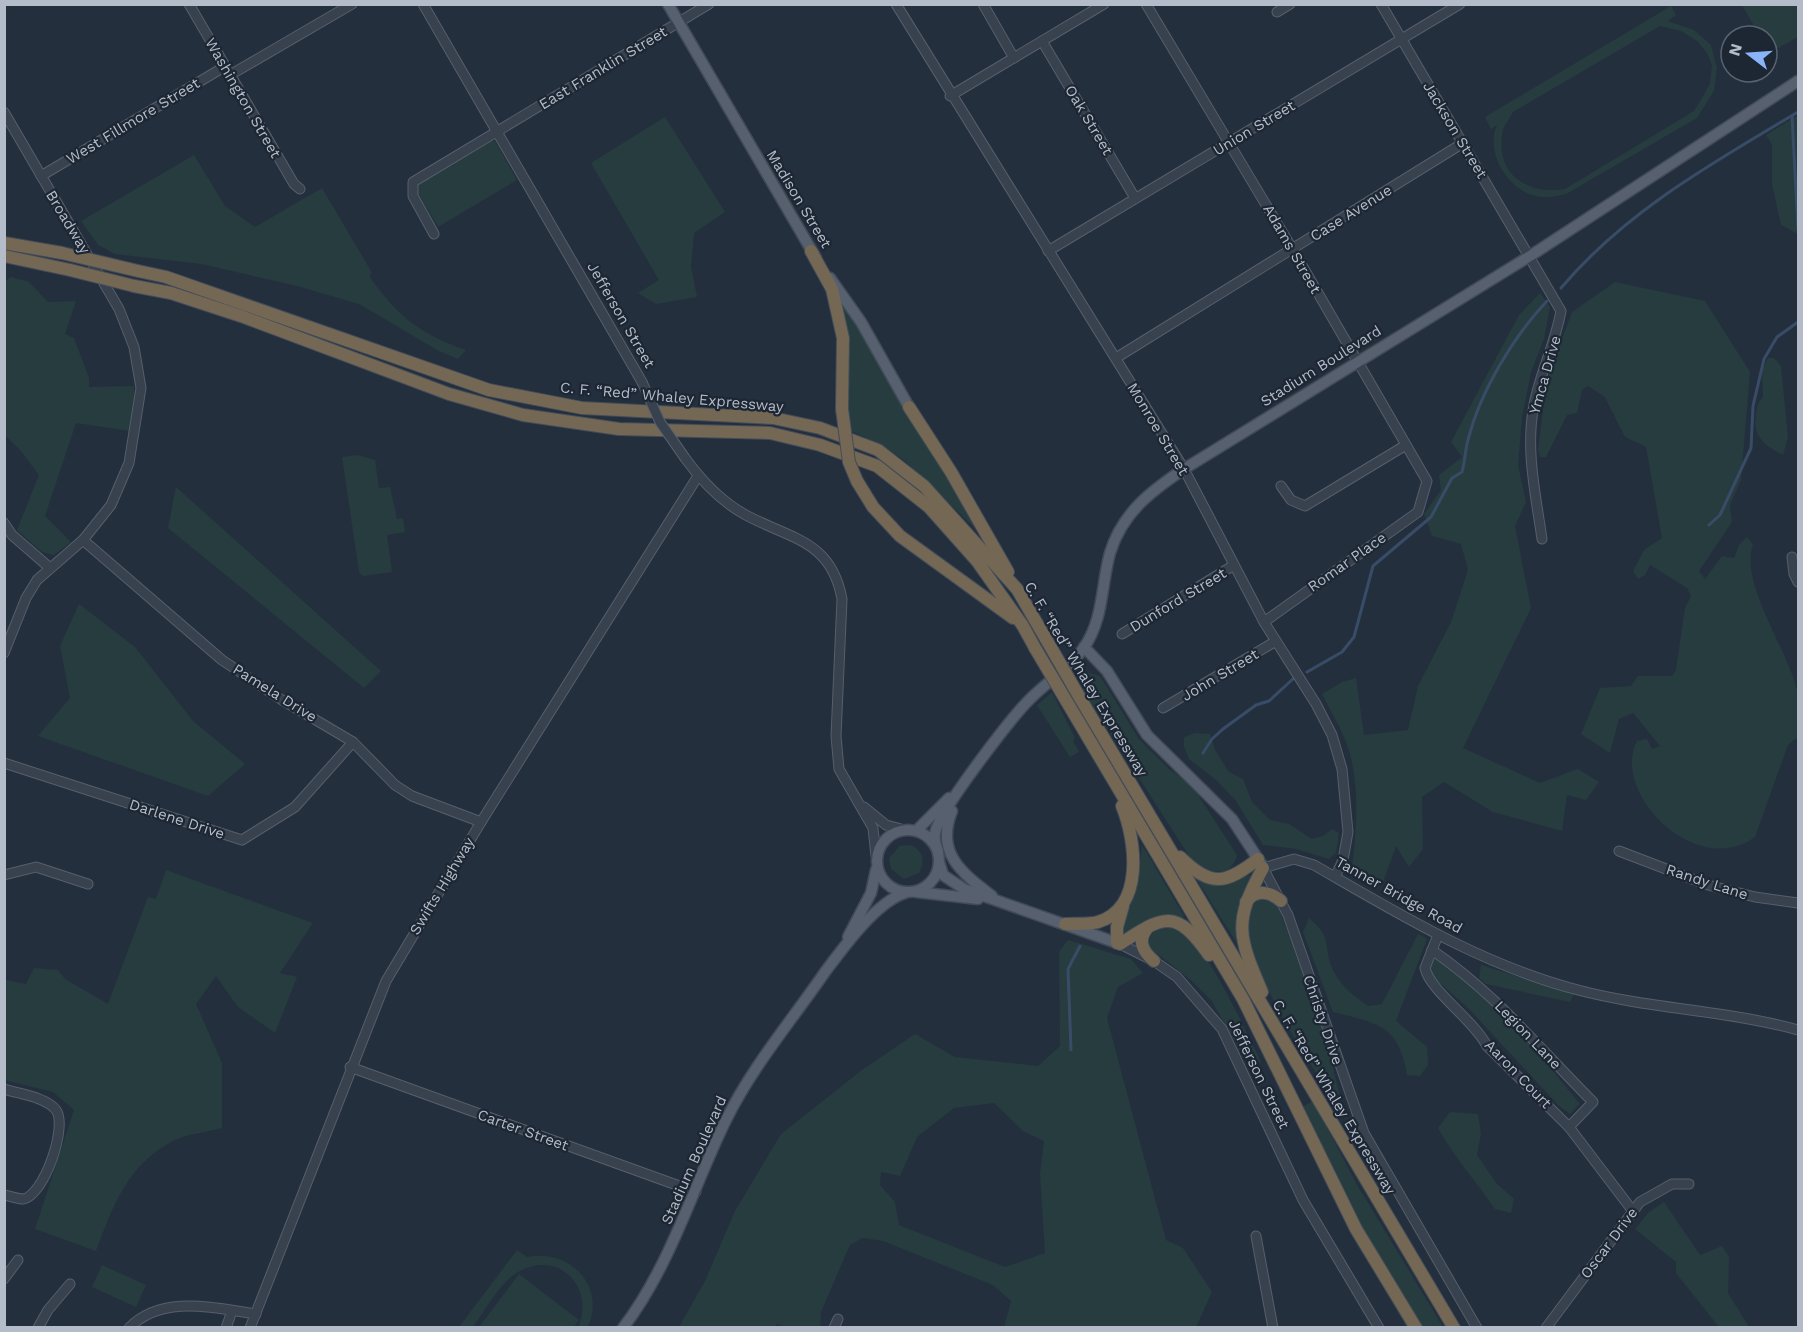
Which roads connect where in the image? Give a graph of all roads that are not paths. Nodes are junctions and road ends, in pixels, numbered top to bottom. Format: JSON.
{"nodes":[{"id":1,"x":189,"y":4,"type":"edge"},
{"id":2,"x":352,"y":4,"type":"edge"},
{"id":3,"x":423,"y":4,"type":"edge"},
{"id":4,"x":668,"y":4,"type":"edge"},
{"id":5,"x":709,"y":4,"type":"edge"},
{"id":6,"x":896,"y":4,"type":"edge"},
{"id":7,"x":983,"y":4,"type":"edge"},
{"id":8,"x":1104,"y":4,"type":"edge"},
{"id":9,"x":1146,"y":4,"type":"edge"},
{"id":10,"x":1290,"y":4,"type":"edge"},
{"id":11,"x":1381,"y":4,"type":"edge"},
{"id":12,"x":1460,"y":4,"type":"edge"},
{"id":13,"x":1277,"y":12,"type":"dead end"},
{"id":14,"x":679,"y":22,"type":"junction"},
{"id":15,"x":1401,"y":39,"type":"junction"},
{"id":16,"x":1042,"y":41,"type":"junction"},
{"id":17,"x":1014,"y":58,"type":"junction"},
{"id":18,"x":227,"y":71,"type":"junction"},
{"id":19,"x":1798,"y":81,"type":"edge"},
{"id":20,"x":950,"y":96,"type":"junction"},
{"id":21,"x":4,"y":112,"type":"edge"},
{"id":22,"x":498,"y":132,"type":"junction"},
{"id":23,"x":1229,"y":143,"type":"junction"},
{"id":24,"x":1463,"y":143,"type":"junction"},
{"id":25,"x":41,"y":176,"type":"junction"},
{"id":26,"x":300,"y":189,"type":"dead end"},
{"id":27,"x":1135,"y":198,"type":"junction"},
{"id":28,"x":434,"y":234,"type":"dead end"},
{"id":29,"x":4,"y":243,"type":"edge"},
{"id":30,"x":1293,"y":249,"type":"junction"},
{"id":31,"x":812,"y":251,"type":"junction"},
{"id":32,"x":1048,"y":251,"type":"junction"},
{"id":33,"x":4,"y":256,"type":"edge"},
{"id":34,"x":1530,"y":256,"type":"junction"},
{"id":35,"x":1116,"y":358,"type":"junction"},
{"id":36,"x":1356,"y":361,"type":"junction"},
{"id":37,"x":909,"y":407,"type":"joint"},
{"id":38,"x":1406,"y":445,"type":"junction"},
{"id":39,"x":1184,"y":469,"type":"junction"},
{"id":40,"x":698,"y":476,"type":"junction"},
{"id":41,"x":1281,"y":486,"type":"dead end"},
{"id":42,"x":1420,"y":496,"type":"joint"},
{"id":43,"x":4,"y":523,"type":"edge"},
{"id":44,"x":1542,"y":539,"type":"dead end"},
{"id":45,"x":83,"y":540,"type":"junction"},
{"id":46,"x":1792,"y":557,"type":"dead end"},
{"id":47,"x":1234,"y":565,"type":"junction"},
{"id":48,"x":50,"y":567,"type":"junction"},
{"id":49,"x":1798,"y":582,"type":"edge"},
{"id":50,"x":1017,"y":589,"type":"junction"},
{"id":51,"x":1264,"y":622,"type":"junction"},
{"id":52,"x":1023,"y":626,"type":"junction"},
{"id":53,"x":1122,"y":634,"type":"dead end"},
{"id":54,"x":1276,"y":641,"type":"junction"},
{"id":55,"x":1084,"y":647,"type":"junction"},
{"id":56,"x":4,"y":653,"type":"edge"},
{"id":57,"x":1163,"y":708,"type":"dead end"},
{"id":58,"x":353,"y":742,"type":"junction"},
{"id":59,"x":4,"y":763,"type":"edge"},
{"id":60,"x":1109,"y":771,"type":"junction"},
{"id":61,"x":970,"y":777,"type":"junction"},
{"id":62,"x":960,"y":792,"type":"junction"},
{"id":63,"x":857,"y":802,"type":"junction"},
{"id":64,"x":481,"y":822,"type":"junction"},
{"id":65,"x":911,"y":830,"type":"junction"},
{"id":66,"x":1167,"y":844,"type":"junction"},
{"id":67,"x":1619,"y":851,"type":"dead end"},
{"id":68,"x":938,"y":856,"type":"junction"},
{"id":69,"x":876,"y":861,"type":"junction"},
{"id":70,"x":1261,"y":863,"type":"junction"},
{"id":71,"x":4,"y":875,"type":"edge"},
{"id":72,"x":1335,"y":877,"type":"junction"},
{"id":73,"x":88,"y":884,"type":"dead end"},
{"id":74,"x":910,"y":892,"type":"junction"},
{"id":75,"x":1281,"y":901,"type":"junction"},
{"id":76,"x":1124,"y":902,"type":"junction"},
{"id":77,"x":1002,"y":903,"type":"junction"},
{"id":78,"x":1798,"y":903,"type":"edge"},
{"id":79,"x":1244,"y":906,"type":"junction"},
{"id":80,"x":1065,"y":924,"type":"junction"},
{"id":81,"x":1148,"y":927,"type":"junction"},
{"id":82,"x":1438,"y":935,"type":"junction"},
{"id":83,"x":1119,"y":944,"type":"junction"},
{"id":84,"x":1431,"y":950,"type":"junction"},
{"id":85,"x":841,"y":951,"type":"junction"},
{"id":86,"x":1154,"y":960,"type":"junction"},
{"id":87,"x":1243,"y":999,"type":"junction"},
{"id":88,"x":1798,"y":1030,"type":"edge"},
{"id":89,"x":1280,"y":1035,"type":"junction"},
{"id":90,"x":350,"y":1068,"type":"junction"},
{"id":91,"x":4,"y":1089,"type":"edge"},
{"id":92,"x":1569,"y":1126,"type":"junction"},
{"id":93,"x":1689,"y":1184,"type":"dead end"},
{"id":94,"x":696,"y":1192,"type":"junction"},
{"id":95,"x":4,"y":1195,"type":"edge"},
{"id":96,"x":1632,"y":1210,"type":"junction"},
{"id":97,"x":1256,"y":1236,"type":"dead end"},
{"id":98,"x":18,"y":1260,"type":"dead end"},
{"id":99,"x":4,"y":1279,"type":"edge"},
{"id":100,"x":70,"y":1284,"type":"dead end"},
{"id":101,"x":232,"y":1311,"type":"junction"},
{"id":102,"x":256,"y":1314,"type":"junction"},
{"id":103,"x":38,"y":1328,"type":"edge"},
{"id":104,"x":129,"y":1328,"type":"edge"},
{"id":105,"x":226,"y":1328,"type":"edge"},
{"id":106,"x":250,"y":1328,"type":"edge"},
{"id":107,"x":623,"y":1328,"type":"edge"},
{"id":108,"x":1273,"y":1328,"type":"edge"},
{"id":109,"x":1379,"y":1328,"type":"edge"},
{"id":110,"x":1416,"y":1328,"type":"edge"},
{"id":111,"x":1454,"y":1328,"type":"edge"},
{"id":112,"x":1477,"y":1328,"type":"edge"},
{"id":113,"x":1546,"y":1328,"type":"edge"}],
"edges":[{"from":1,"to":18,"type":"street","name":"Washington Street"},
{"from":2,"to":18,"type":"street","name":"West Fillmore Street"},
{"from":3,"to":22,"type":"street","name":"Jefferson Street"},
{"from":4,"to":14,"type":"main road","name":"Madison Street"},
{"from":5,"to":14,"type":"street","name":"East Franklin Street"},
{"from":6,"to":20,"type":"street","name":"Monroe Street"},
{"from":7,"to":17,"type":"street"},
{"from":8,"to":16,"type":"street"},
{"from":9,"to":23,"type":"street","name":"Adams Street"},
{"from":10,"to":13,"type":"street"},
{"from":11,"to":15,"type":"street","name":"Jackson Street"},
{"from":12,"to":15,"type":"street","name":"Union Street"},
{"from":14,"to":22,"type":"street","name":"East Franklin Street"},
{"from":14,"to":31,"type":"main road","name":"Madison Street"},
{"from":15,"to":23,"type":"street","name":"Union Street"},
{"from":15,"to":24,"type":"street","name":"Jackson Street"},
{"from":16,"to":17,"type":"street"},
{"from":16,"to":27,"type":"street","name":"Oak Street"},
{"from":17,"to":20,"type":"street"},
{"from":18,"to":25,"type":"street","name":"West Fillmore Street"},
{"from":18,"to":26,"type":"street","name":"Washington Street"},
{"from":19,"to":34,"type":"main road","name":"Stadium Boulevard"},
{"from":20,"to":32,"type":"street","name":"Monroe Street"},
{"from":21,"to":25,"type":"street","name":"Broadway"},
{"from":22,"to":28,"type":"street","name":"East Franklin Street"},
{"from":22,"to":40,"type":"street","name":"Jefferson Street","bridge":true},
{"from":23,"to":27,"type":"street","name":"Union Street"},
{"from":23,"to":30,"type":"street","name":"Adams Street"},
{"from":24,"to":30,"type":"street","name":"Case Avenue"},
{"from":24,"to":34,"type":"street","name":"Jackson Street"},
{"from":25,"to":45,"type":"street","name":"Broadway"},
{"from":27,"to":32,"type":"street","name":"Union Street"},
{"from":29,"to":50,"type":"highway","name":"C. F. “Red” Whaley Expressway","bridge":true},
{"from":30,"to":35,"type":"street","name":"Case Avenue"},
{"from":30,"to":36,"type":"street","name":"Adams Street"},
{"from":31,"to":37,"type":"main road","name":"Madison Street"},
{"from":31,"to":52,"type":"highway","bridge":true},
{"from":32,"to":35,"type":"street","name":"Monroe Street"},
{"from":33,"to":52,"type":"highway","name":"C. F. “Red” Whaley Expressway","bridge":true},
{"from":34,"to":36,"type":"main road","name":"Stadium Boulevard"},
{"from":34,"to":44,"type":"street","name":"Ymca Drive"},
{"from":35,"to":39,"type":"street","name":"Monroe Street"},
{"from":36,"to":38,"type":"street","name":"Adams Street"},
{"from":36,"to":39,"type":"main road","name":"Stadium Boulevard"},
{"from":37,"to":50,"type":"highway"},
{"from":38,"to":41,"type":"street"},
{"from":38,"to":42,"type":"street","name":"Adams Street"},
{"from":39,"to":47,"type":"street","name":"Monroe Street"},
{"from":39,"to":55,"type":"main road","name":"Stadium Boulevard"},
{"from":40,"to":63,"type":"street","name":"Jefferson Street"},
{"from":40,"to":64,"type":"street","name":"Swifts Highway"},
{"from":42,"to":51,"type":"street","name":"Romar Place"},
{"from":43,"to":48,"type":"street"},
{"from":45,"to":48,"type":"street","name":"Broadway"},
{"from":45,"to":58,"type":"street","name":"Pamela Drive"},
{"from":46,"to":49,"type":"street"},
{"from":47,"to":51,"type":"street","name":"Monroe Street"},
{"from":47,"to":53,"type":"street","name":"Dunford Street"},
{"from":48,"to":56,"type":"street","name":"Broadway"},
{"from":50,"to":66,"type":"highway","name":"C. F. “Red” Whaley Expressway","bridge":true},
{"from":51,"to":54,"type":"street","name":"Monroe Street"},
{"from":52,"to":60,"type":"highway","name":"C. F. “Red” Whaley Expressway","bridge":true},
{"from":54,"to":57,"type":"street","name":"John Street"},
{"from":54,"to":72,"type":"street","name":"Monroe Street"},
{"from":55,"to":61,"type":"main road","name":"Stadium Boulevard"},
{"from":55,"to":70,"type":"main road"},
{"from":58,"to":59,"type":"street","name":"Darlene Drive"},
{"from":58,"to":64,"type":"street","name":"Pamela Drive"},
{"from":60,"to":76,"type":"highway"},
{"from":60,"to":87,"type":"highway","name":"C. F. “Red” Whaley Expressway"},
{"from":61,"to":62,"type":"main road"},
{"from":61,"to":65,"type":"main road"},
{"from":62,"to":68,"type":"main road"},
{"from":62,"to":77,"type":"main road"},
{"from":63,"to":65,"type":"street"},
{"from":63,"to":69,"type":"street","name":"Jefferson Street"},
{"from":64,"to":90,"type":"street","name":"Swifts Highway"},
{"from":65,"to":68,"type":"main road"},
{"from":65,"to":69,"type":"main road"},
{"from":66,"to":70,"type":"highway"},
{"from":66,"to":89,"type":"highway","name":"C. F. “Red” Whaley Expressway"},
{"from":67,"to":78,"type":"street","name":"Randy Lane"},
{"from":68,"to":74,"type":"main road"},
{"from":68,"to":77,"type":"main road"},
{"from":69,"to":74,"type":"main road"},
{"from":69,"to":85,"type":"main road"},
{"from":70,"to":72,"type":"street","name":"Tanner Bridge Road"},
{"from":70,"to":75,"type":"street","name":"Christy Drive"},
{"from":70,"to":79,"type":"highway"},
{"from":71,"to":73,"type":"street"},
{"from":72,"to":82,"type":"street","name":"Tanner Bridge Road"},
{"from":74,"to":77,"type":"main road"},
{"from":74,"to":85,"type":"main road"},
{"from":75,"to":79,"type":"highway"},
{"from":75,"to":112,"type":"street","name":"Christy Drive"},
{"from":76,"to":80,"type":"highway"},
{"from":76,"to":83,"type":"highway"},
{"from":77,"to":80,"type":"main road","name":"Jefferson Street"},
{"from":79,"to":89,"type":"highway"},
{"from":80,"to":83,"type":"main road","name":"Jefferson Street"},
{"from":81,"to":83,"type":"highway"},
{"from":81,"to":86,"type":"highway"},
{"from":81,"to":87,"type":"highway"},
{"from":82,"to":84,"type":"street","name":"Aaron Court"},
{"from":82,"to":88,"type":"street","name":"Tanner Bridge Road"},
{"from":83,"to":86,"type":"street","name":"Jefferson Street"},
{"from":84,"to":92,"type":"street","name":"Aaron Court"},
{"from":84,"to":92,"type":"street","name":"Legion Lane"},
{"from":85,"to":94,"type":"main road","name":"Stadium Boulevard"},
{"from":86,"to":109,"type":"street","name":"Jefferson Street"},
{"from":87,"to":110,"type":"highway","name":"C. F. “Red” Whaley Expressway"},
{"from":89,"to":111,"type":"highway","name":"C. F. “Red” Whaley Expressway"},
{"from":90,"to":94,"type":"street","name":"Carter Street"},
{"from":90,"to":102,"type":"street","name":"Swifts Highway"},
{"from":91,"to":95,"type":"street"},
{"from":92,"to":96,"type":"street","name":"Aaron Court"},
{"from":93,"to":96,"type":"street","name":"Oscar Drive"},
{"from":94,"to":107,"type":"main road","name":"Stadium Boulevard"},
{"from":96,"to":113,"type":"street","name":"Oscar Drive"},
{"from":97,"to":108,"type":"street"},
{"from":98,"to":99,"type":"street"},
{"from":100,"to":103,"type":"street"},
{"from":101,"to":102,"type":"street"},
{"from":101,"to":104,"type":"street"},
{"from":101,"to":105,"type":"street"},
{"from":102,"to":106,"type":"street","name":"Swifts Highway"}]}
